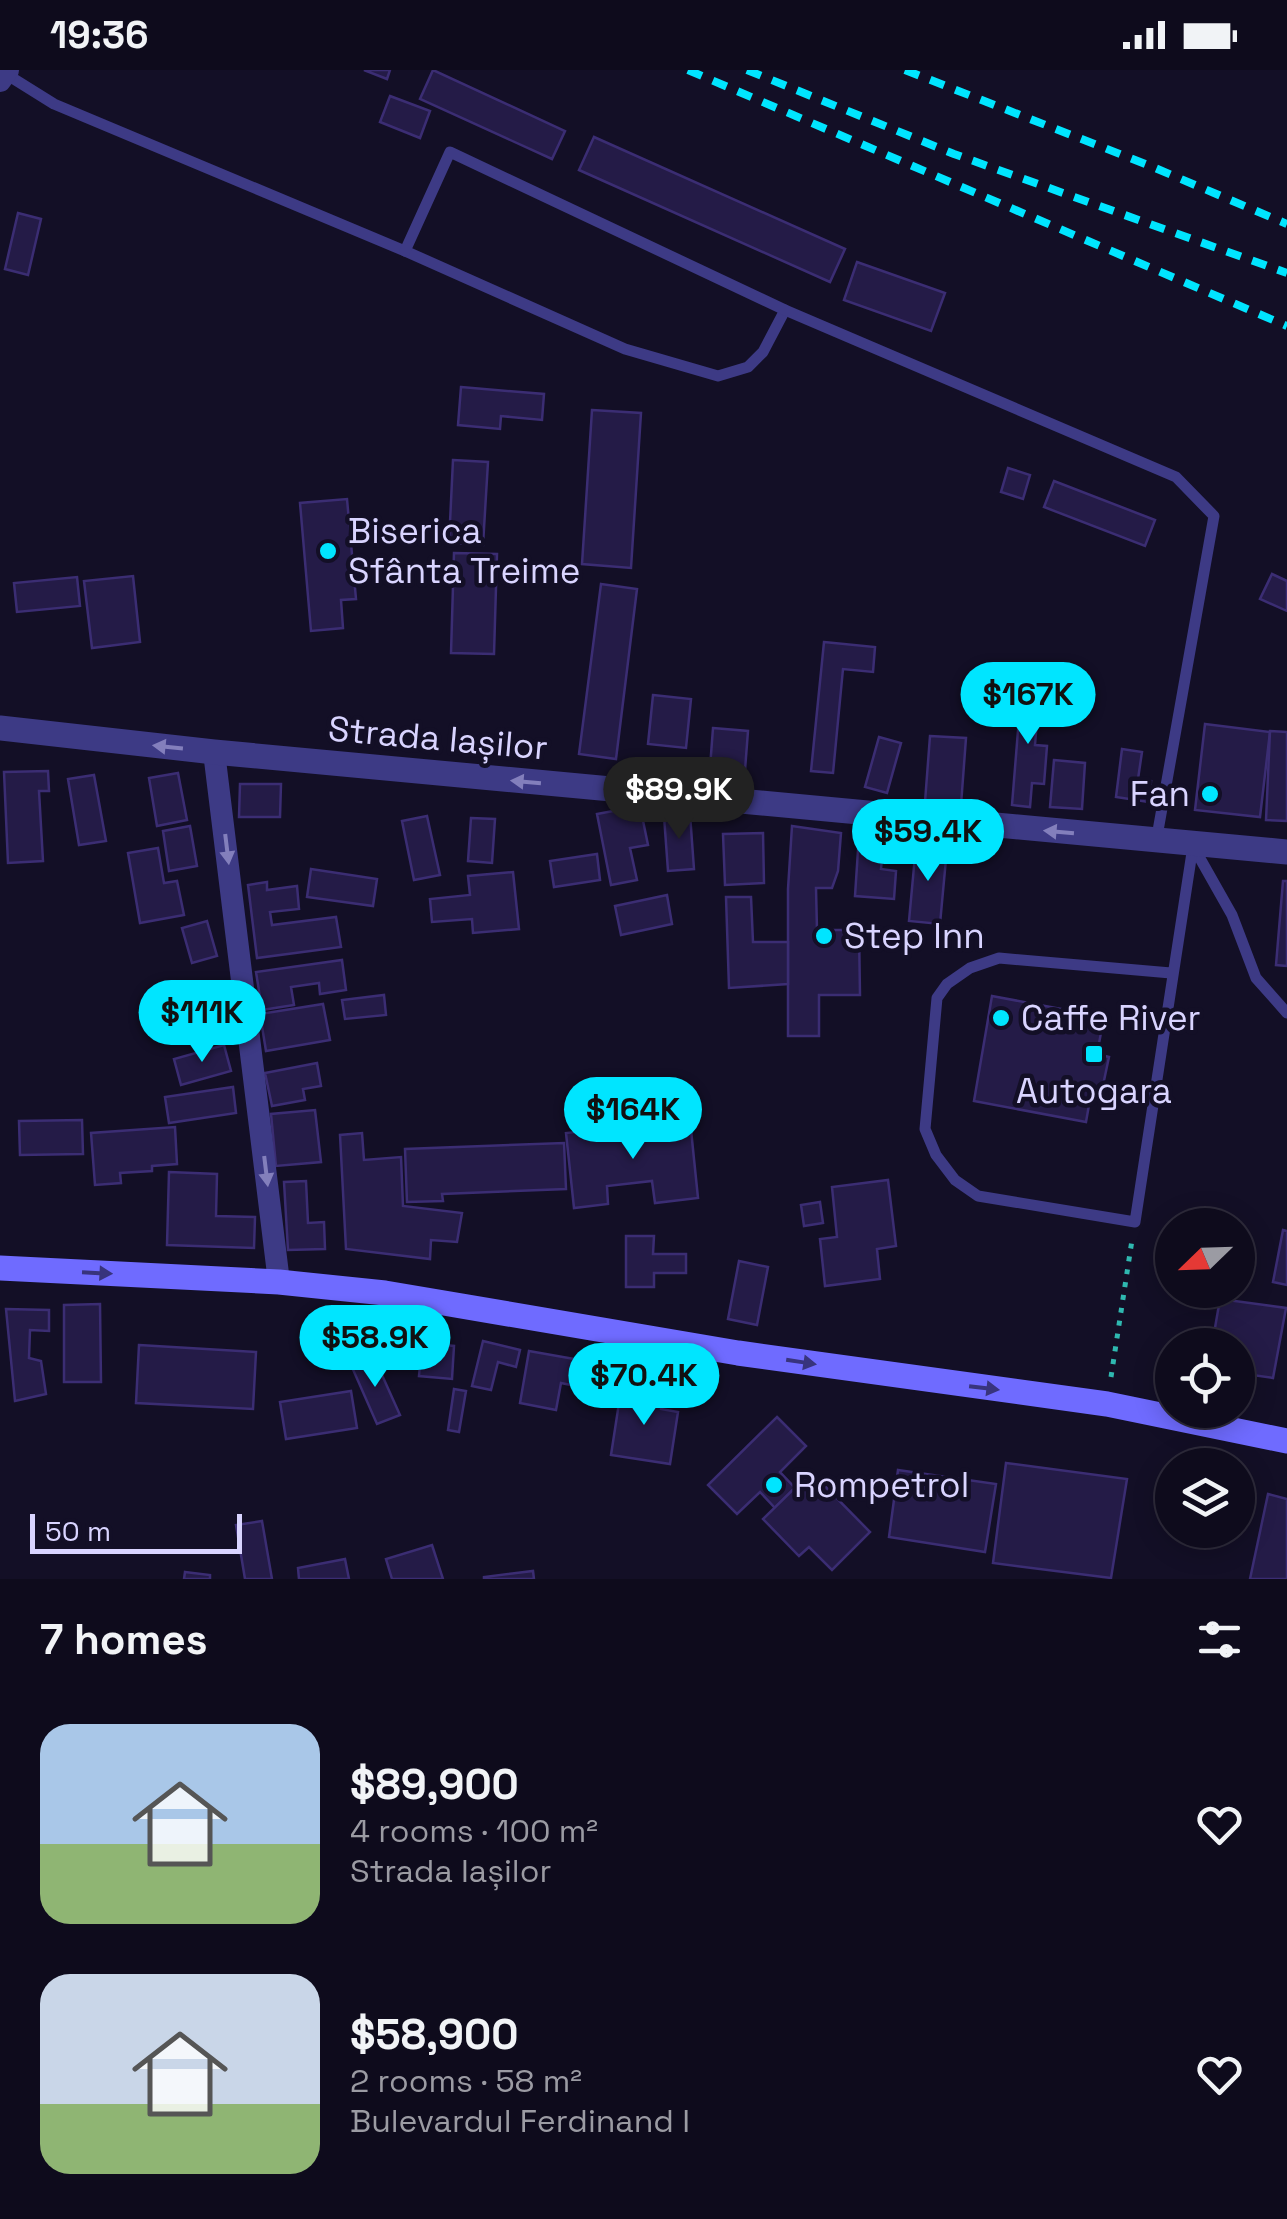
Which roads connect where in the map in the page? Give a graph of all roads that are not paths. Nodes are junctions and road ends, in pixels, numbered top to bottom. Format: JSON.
{"nodes":[{"id":1,"x":4,"y":75,"type":"edge"},
{"id":2,"x":405,"y":250,"type":"junction"},
{"id":3,"x":785,"y":310,"type":"junction"},
{"id":4,"x":0,"y":728,"type":"edge"},
{"id":5,"x":214,"y":752,"type":"junction"},
{"id":6,"x":1156,"y":842,"type":"junction"},
{"id":7,"x":1193,"y":846,"type":"junction"},
{"id":8,"x":1287,"y":852,"type":"edge"},
{"id":9,"x":1171,"y":973,"type":"junction"},
{"id":10,"x":1287,"y":1013,"type":"edge"},
{"id":11,"x":0,"y":1268,"type":"edge"},
{"id":12,"x":278,"y":1282,"type":"junction"},
{"id":13,"x":1287,"y":1441,"type":"edge"}],
"edges":[{"from":1,"to":2,"type":"lane"},
{"from":2,"to":3,"type":"lane"},
{"from":2,"to":3,"type":"lane"},
{"from":3,"to":6,"type":"lane"},
{"from":5,"to":4,"type":"street","name":"Strada Iașilor","one_way":true},
{"from":6,"to":5,"type":"street","name":"Strada Iașilor","one_way":true},
{"from":5,"to":12,"type":"street","one_way":true},
{"from":6,"to":7,"type":"street","name":"Strada Iașilor"},
{"from":7,"to":8,"type":"street","name":"Strada Iașilor"},
{"from":7,"to":9,"type":"lane"},
{"from":7,"to":10,"type":"lane"},
{"from":9,"to":9,"type":"lane"},
{"from":11,"to":12,"type":"main road","one_way":true},
{"from":12,"to":13,"type":"main road","one_way":true}]}
